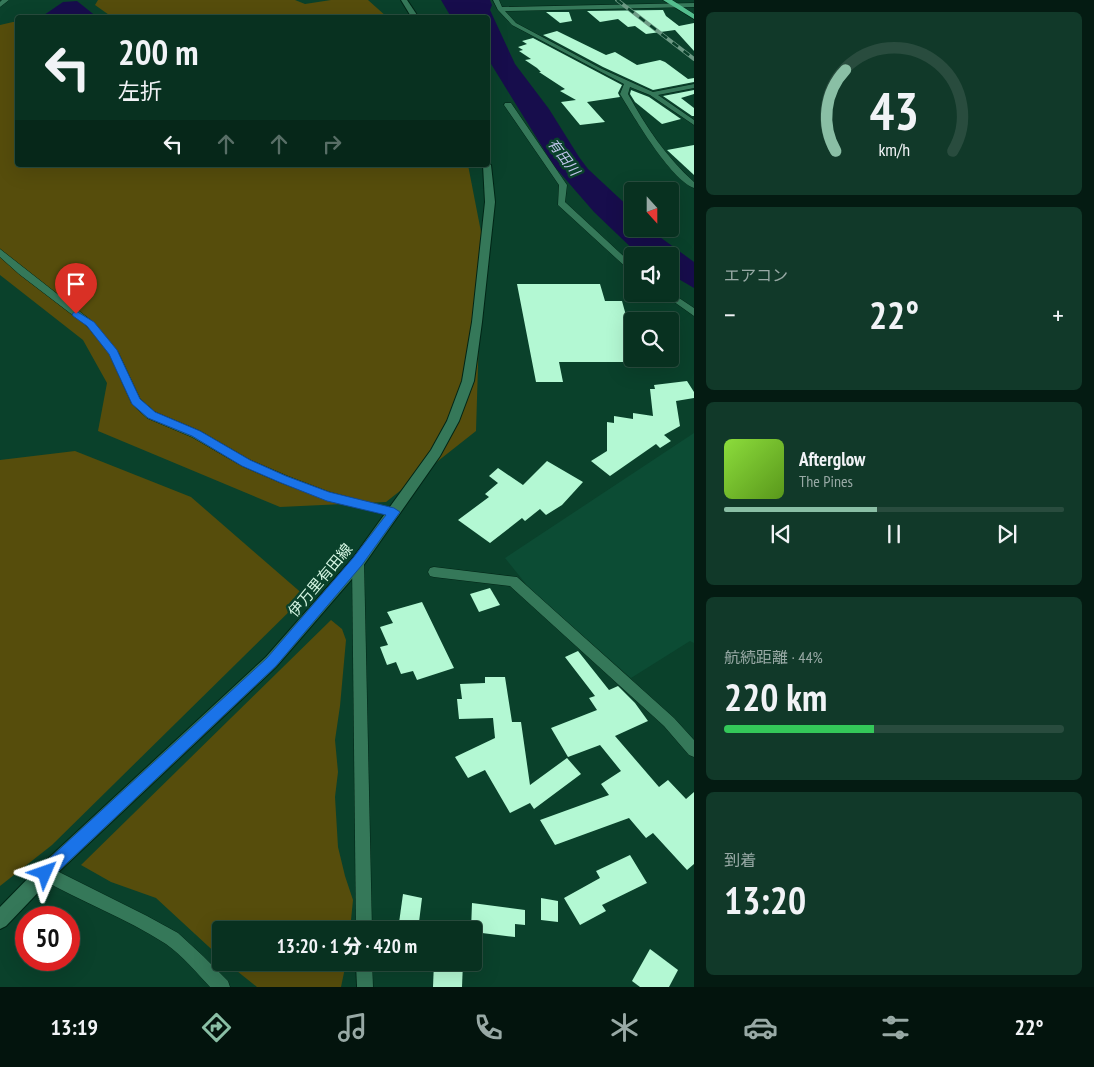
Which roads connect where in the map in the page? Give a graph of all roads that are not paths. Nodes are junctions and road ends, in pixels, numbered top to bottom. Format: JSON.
{"nodes":[{"id":1,"x":6,"y":0,"type":"edge"},
{"id":2,"x":404,"y":0,"type":"edge"},
{"id":3,"x":496,"y":0,"type":"edge"},
{"id":4,"x":667,"y":0,"type":"edge"},
{"id":5,"x":0,"y":5,"type":"edge"},
{"id":6,"x":675,"y":5,"type":"junction"},
{"id":7,"x":694,"y":5,"type":"edge"},
{"id":8,"x":500,"y":9,"type":"junction"},
{"id":9,"x":414,"y":15,"type":"edge"},
{"id":10,"x":694,"y":17,"type":"edge"},
{"id":11,"x":628,"y":83,"type":"junction"},
{"id":12,"x":694,"y":86,"type":"edge"},
{"id":13,"x":652,"y":94,"type":"junction"},
{"id":14,"x":508,"y":105,"type":"dead end"},
{"id":15,"x":694,"y":123,"type":"edge"},
{"id":16,"x":487,"y":167,"type":"edge"},
{"id":17,"x":694,"y":186,"type":"edge"},
{"id":18,"x":0,"y":252,"type":"edge"},
{"id":19,"x":624,"y":261,"type":"edge"},
{"id":20,"x":679,"y":302,"type":"edge"},
{"id":21,"x":694,"y":313,"type":"edge"},
{"id":22,"x":394,"y":512,"type":"junction"},
{"id":23,"x":358,"y":562,"type":"junction"},
{"id":24,"x":434,"y":572,"type":"dead end"},
{"id":25,"x":694,"y":750,"type":"edge"},
{"id":26,"x":45,"y":873,"type":"junction"},
{"id":27,"x":0,"y":920,"type":"edge"},
{"id":28,"x":364,"y":921,"type":"edge"},
{"id":29,"x":364,"y":971,"type":"edge"},
{"id":30,"x":222,"y":987,"type":"edge"},
{"id":31,"x":364,"y":987,"type":"edge"}],
"edges":[{"from":1,"to":5,"type":"street"},
{"from":2,"to":9,"type":"main road"},
{"from":3,"to":8,"type":"street"},
{"from":4,"to":6,"type":"highway"},
{"from":6,"to":7,"type":"street"},
{"from":6,"to":8,"type":"street"},
{"from":6,"to":10,"type":"highway"},
{"from":8,"to":11,"type":"street"},
{"from":11,"to":13,"type":"street"},
{"from":11,"to":17,"type":"street"},
{"from":12,"to":13,"type":"street"},
{"from":13,"to":15,"type":"street"},
{"from":14,"to":19,"type":"street"},
{"from":16,"to":22,"type":"main road","name":"伊万里有田線"},
{"from":18,"to":22,"type":"street"},
{"from":20,"to":21,"type":"street"},
{"from":22,"to":23,"type":"main road","name":"伊万里有田線"},
{"from":23,"to":26,"type":"main road","name":"伊万里有田線"},
{"from":23,"to":28,"type":"street"},
{"from":24,"to":25,"type":"street"},
{"from":26,"to":27,"type":"main road","name":"伊万里有田線"},
{"from":26,"to":30,"type":"street"},
{"from":29,"to":31,"type":"street"}]}
